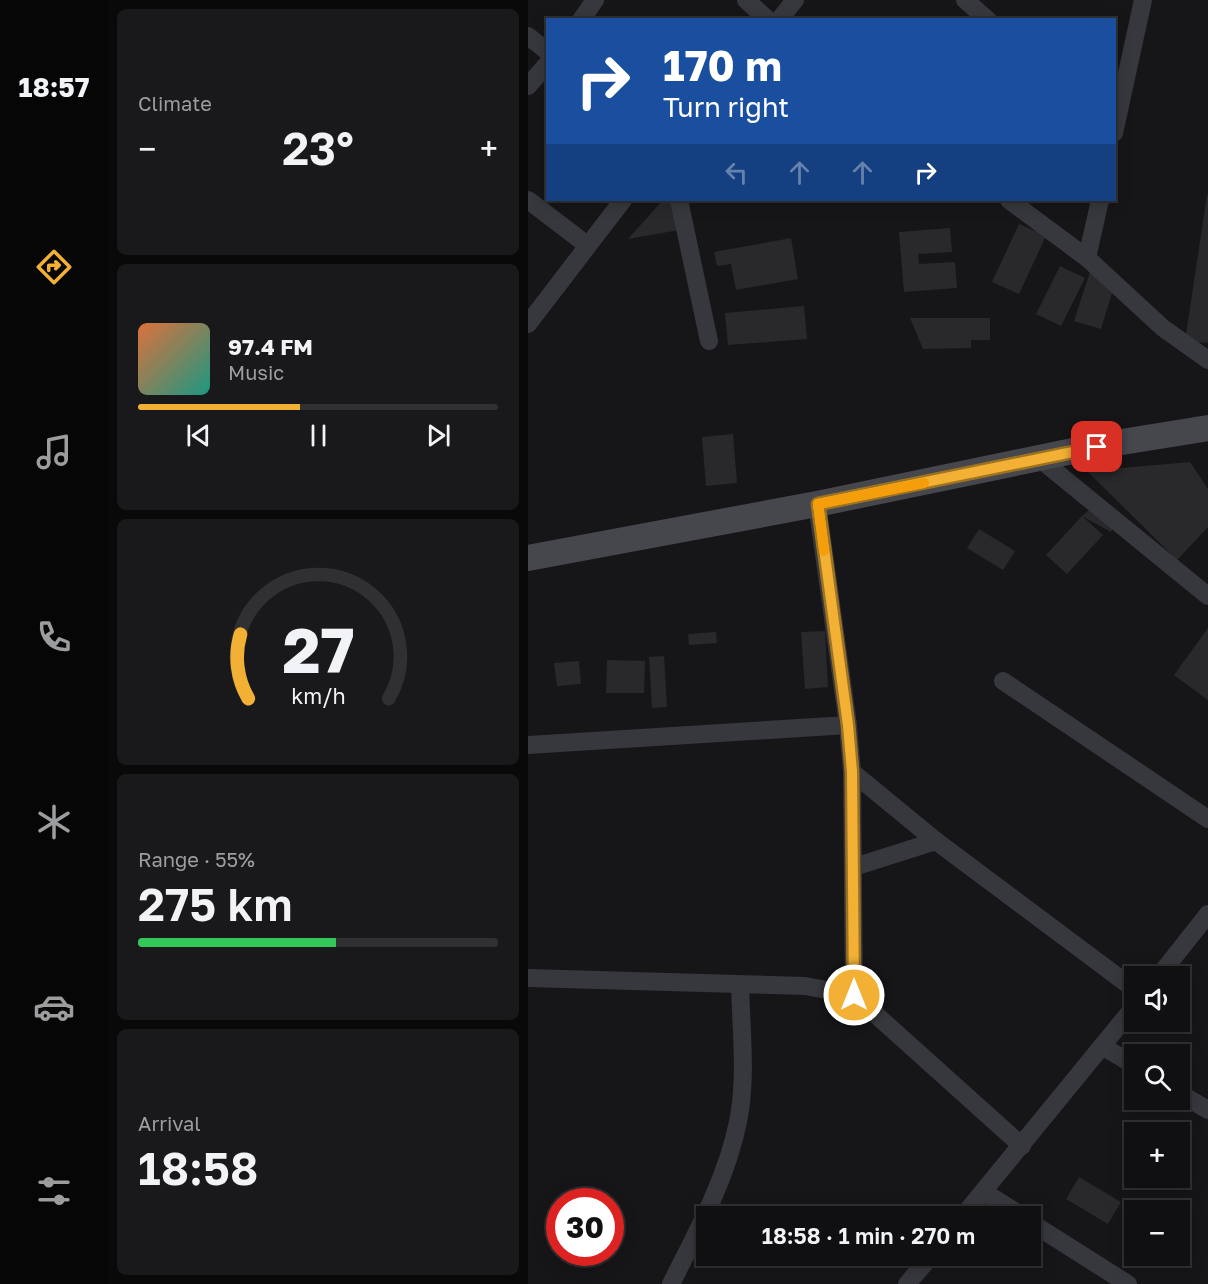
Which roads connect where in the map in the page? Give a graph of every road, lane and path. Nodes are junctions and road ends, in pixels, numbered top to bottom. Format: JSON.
{"nodes":[{"id":1,"x":595,"y":0,"type":"edge"},
{"id":2,"x":746,"y":0,"type":"edge"},
{"id":3,"x":795,"y":0,"type":"edge"},
{"id":4,"x":965,"y":0,"type":"edge"},
{"id":5,"x":1143,"y":0,"type":"edge"},
{"id":6,"x":582,"y":18,"type":"edge"},
{"id":7,"x":766,"y":18,"type":"edge"},
{"id":8,"x":781,"y":18,"type":"edge"},
{"id":9,"x":986,"y":18,"type":"edge"},
{"id":10,"x":528,"y":36,"type":"edge"},
{"id":11,"x":546,"y":50,"type":"edge"},
{"id":12,"x":546,"y":65,"type":"edge"},
{"id":13,"x":528,"y":86,"type":"edge"},
{"id":14,"x":1116,"y":124,"type":"edge"},
{"id":15,"x":528,"y":200,"type":"edge"},
{"id":16,"x":622,"y":201,"type":"edge"},
{"id":17,"x":679,"y":201,"type":"edge"},
{"id":18,"x":1010,"y":201,"type":"edge"},
{"id":19,"x":1100,"y":201,"type":"edge"},
{"id":20,"x":587,"y":245,"type":"junction"},
{"id":21,"x":1087,"y":258,"type":"junction"},
{"id":22,"x":528,"y":324,"type":"edge"},
{"id":23,"x":709,"y":341,"type":"dead end"},
{"id":24,"x":1208,"y":360,"type":"edge"},
{"id":25,"x":1208,"y":428,"type":"edge"},
{"id":26,"x":1040,"y":459,"type":"junction"},
{"id":27,"x":818,"y":504,"type":"junction"},
{"id":28,"x":528,"y":558,"type":"edge"},
{"id":29,"x":1208,"y":596,"type":"edge"},
{"id":30,"x":1003,"y":681,"type":"dead end"},
{"id":31,"x":848,"y":725,"type":"junction"},
{"id":32,"x":528,"y":745,"type":"edge"},
{"id":33,"x":852,"y":772,"type":"junction"},
{"id":34,"x":1208,"y":819,"type":"edge"},
{"id":35,"x":936,"y":841,"type":"junction"},
{"id":36,"x":854,"y":867,"type":"junction"},
{"id":37,"x":1208,"y":914,"type":"edge"},
{"id":38,"x":1167,"y":966,"type":"edge"},
{"id":39,"x":528,"y":978,"type":"edge"},
{"id":40,"x":1124,"y":982,"type":"edge"},
{"id":41,"x":740,"y":984,"type":"junction"},
{"id":42,"x":854,"y":995,"type":"junction"},
{"id":43,"x":1124,"y":1019,"type":"edge"},
{"id":44,"x":1102,"y":1046,"type":"junction"},
{"id":45,"x":1124,"y":1059,"type":"edge"},
{"id":46,"x":1190,"y":1099,"type":"edge"},
{"id":47,"x":1208,"y":1110,"type":"edge"},
{"id":48,"x":1022,"y":1146,"type":"junction"},
{"id":49,"x":984,"y":1192,"type":"junction"},
{"id":50,"x":972,"y":1206,"type":"edge"},
{"id":51,"x":1006,"y":1206,"type":"edge"},
{"id":52,"x":1041,"y":1229,"type":"edge"},
{"id":53,"x":922,"y":1266,"type":"edge"},
{"id":54,"x":671,"y":1284,"type":"edge"},
{"id":55,"x":907,"y":1284,"type":"edge"},
{"id":56,"x":1128,"y":1284,"type":"edge"}],
"edges":[{"from":1,"to":6,"type":"street"},
{"from":2,"to":7,"type":"street"},
{"from":3,"to":8,"type":"street"},
{"from":4,"to":9,"type":"street"},
{"from":5,"to":14,"type":"street"},
{"from":10,"to":11,"type":"street"},
{"from":12,"to":13,"type":"street"},
{"from":15,"to":20,"type":"street"},
{"from":16,"to":20,"type":"street"},
{"from":17,"to":23,"type":"street"},
{"from":18,"to":21,"type":"street"},
{"from":19,"to":21,"type":"street"},
{"from":20,"to":22,"type":"street"},
{"from":21,"to":24,"type":"street"},
{"from":25,"to":26,"type":"main road"},
{"from":26,"to":27,"type":"main road"},
{"from":26,"to":29,"type":"street"},
{"from":27,"to":28,"type":"main road"},
{"from":27,"to":31,"type":"street"},
{"from":30,"to":34,"type":"street"},
{"from":31,"to":32,"type":"street"},
{"from":31,"to":33,"type":"street"},
{"from":33,"to":35,"type":"street"},
{"from":33,"to":36,"type":"street"},
{"from":35,"to":36,"type":"street"},
{"from":35,"to":40,"type":"street"},
{"from":36,"to":42,"type":"street"},
{"from":37,"to":38,"type":"street"},
{"from":39,"to":41,"type":"street"},
{"from":41,"to":42,"type":"street"},
{"from":41,"to":54,"type":"street"},
{"from":42,"to":48,"type":"street"},
{"from":43,"to":44,"type":"street"},
{"from":44,"to":45,"type":"street"},
{"from":44,"to":48,"type":"street"},
{"from":46,"to":47,"type":"street"},
{"from":48,"to":49,"type":"street"},
{"from":49,"to":50,"type":"street"},
{"from":49,"to":51,"type":"street"},
{"from":52,"to":56,"type":"street"},
{"from":53,"to":55,"type":"street"}]}
